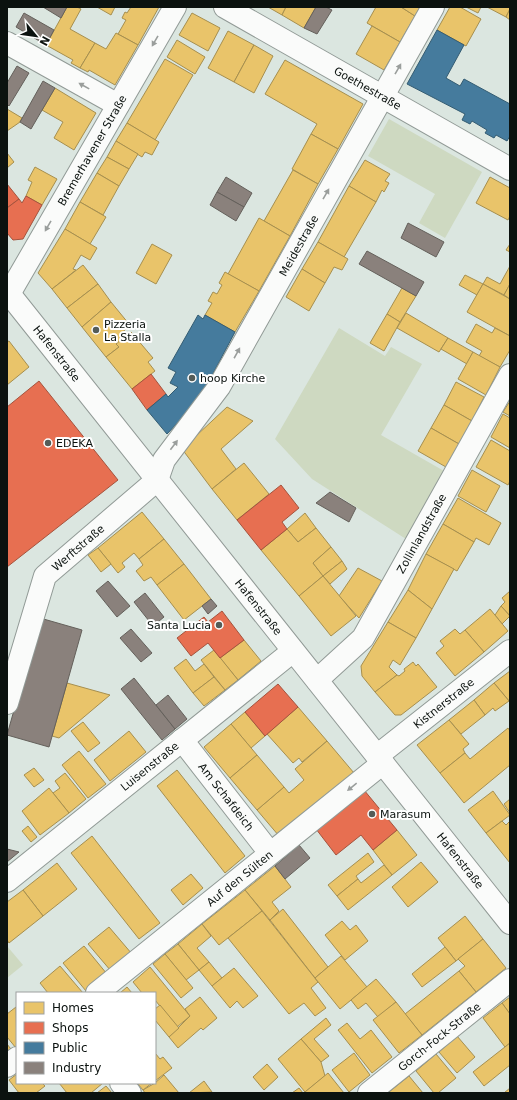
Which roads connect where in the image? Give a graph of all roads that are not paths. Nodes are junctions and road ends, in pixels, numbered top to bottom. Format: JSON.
{"nodes":[{"id":1,"x":175,"y":7,"type":"edge"},
{"id":2,"x":225,"y":7,"type":"edge"},
{"id":3,"x":433,"y":7,"type":"edge"},
{"id":4,"x":7,"y":43,"type":"edge"},
{"id":5,"x":382,"y":96,"type":"junction"},
{"id":6,"x":118,"y":105,"type":"junction"},
{"id":7,"x":510,"y":169,"type":"edge"},
{"id":8,"x":8,"y":292,"type":"edge"},
{"id":9,"x":510,"y":375,"type":"edge"},
{"id":10,"x":157,"y":480,"type":"junction"},
{"id":11,"x":293,"y":651,"type":"junction"},
{"id":12,"x":510,"y":651,"type":"edge"},
{"id":13,"x":317,"y":680,"type":"junction"},
{"id":14,"x":7,"y":703,"type":"edge"},
{"id":15,"x":182,"y":740,"type":"junction"},
{"id":16,"x":380,"y":759,"type":"junction"},
{"id":17,"x":270,"y":853,"type":"junction"},
{"id":18,"x":7,"y":881,"type":"edge"},
{"id":19,"x":510,"y":923,"type":"edge"},
{"id":20,"x":510,"y":980,"type":"edge"},
{"id":21,"x":98,"y":992,"type":"edge"},
{"id":22,"x":16,"y":1059,"type":"edge"},
{"id":23,"x":7,"y":1066,"type":"edge"},
{"id":24,"x":122,"y":1084,"type":"edge"},
{"id":25,"x":130,"y":1093,"type":"edge"},
{"id":26,"x":369,"y":1093,"type":"edge"}],
"edges":[{"from":1,"to":6,"type":"street","name":"Bremerhavener Straße","one_way":true},
{"from":2,"to":5,"type":"street","name":"Goethestraße"},
{"from":5,"to":3,"type":"street","name":"Meidestraße","one_way":true},
{"from":6,"to":4,"type":"street","one_way":true},
{"from":5,"to":7,"type":"street","name":"Goethestraße"},
{"from":10,"to":5,"type":"street","name":"Meidestraße","one_way":true},
{"from":6,"to":8,"type":"street","name":"Bremerhavener Straße","one_way":true},
{"from":8,"to":10,"type":"street","name":"Hafenstraße"},
{"from":9,"to":13,"type":"street","name":"Zollinlandstraße"},
{"from":10,"to":11,"type":"street","name":"Hafenstraße"},
{"from":10,"to":14,"type":"street","name":"Werftstraße"},
{"from":11,"to":13,"type":"street","name":"Hafenstraße"},
{"from":11,"to":15,"type":"street","name":"Luisenstraße"},
{"from":12,"to":16,"type":"street","name":"Kistnerstraße"},
{"from":13,"to":16,"type":"street","name":"Hafenstraße"},
{"from":15,"to":17,"type":"street","name":"Am Schafdeich"},
{"from":15,"to":18,"type":"street","name":"Luisenstraße"},
{"from":16,"to":17,"type":"street","name":"Auf den Sülten","one_way":true},
{"from":16,"to":19,"type":"street","name":"Hafenstraße"},
{"from":17,"to":21,"type":"street","name":"Auf den Sülten"},
{"from":20,"to":26,"type":"street","name":"Gorch-Fock-Straße"},
{"from":22,"to":23,"type":"street"},
{"from":24,"to":25,"type":"street"}]}
